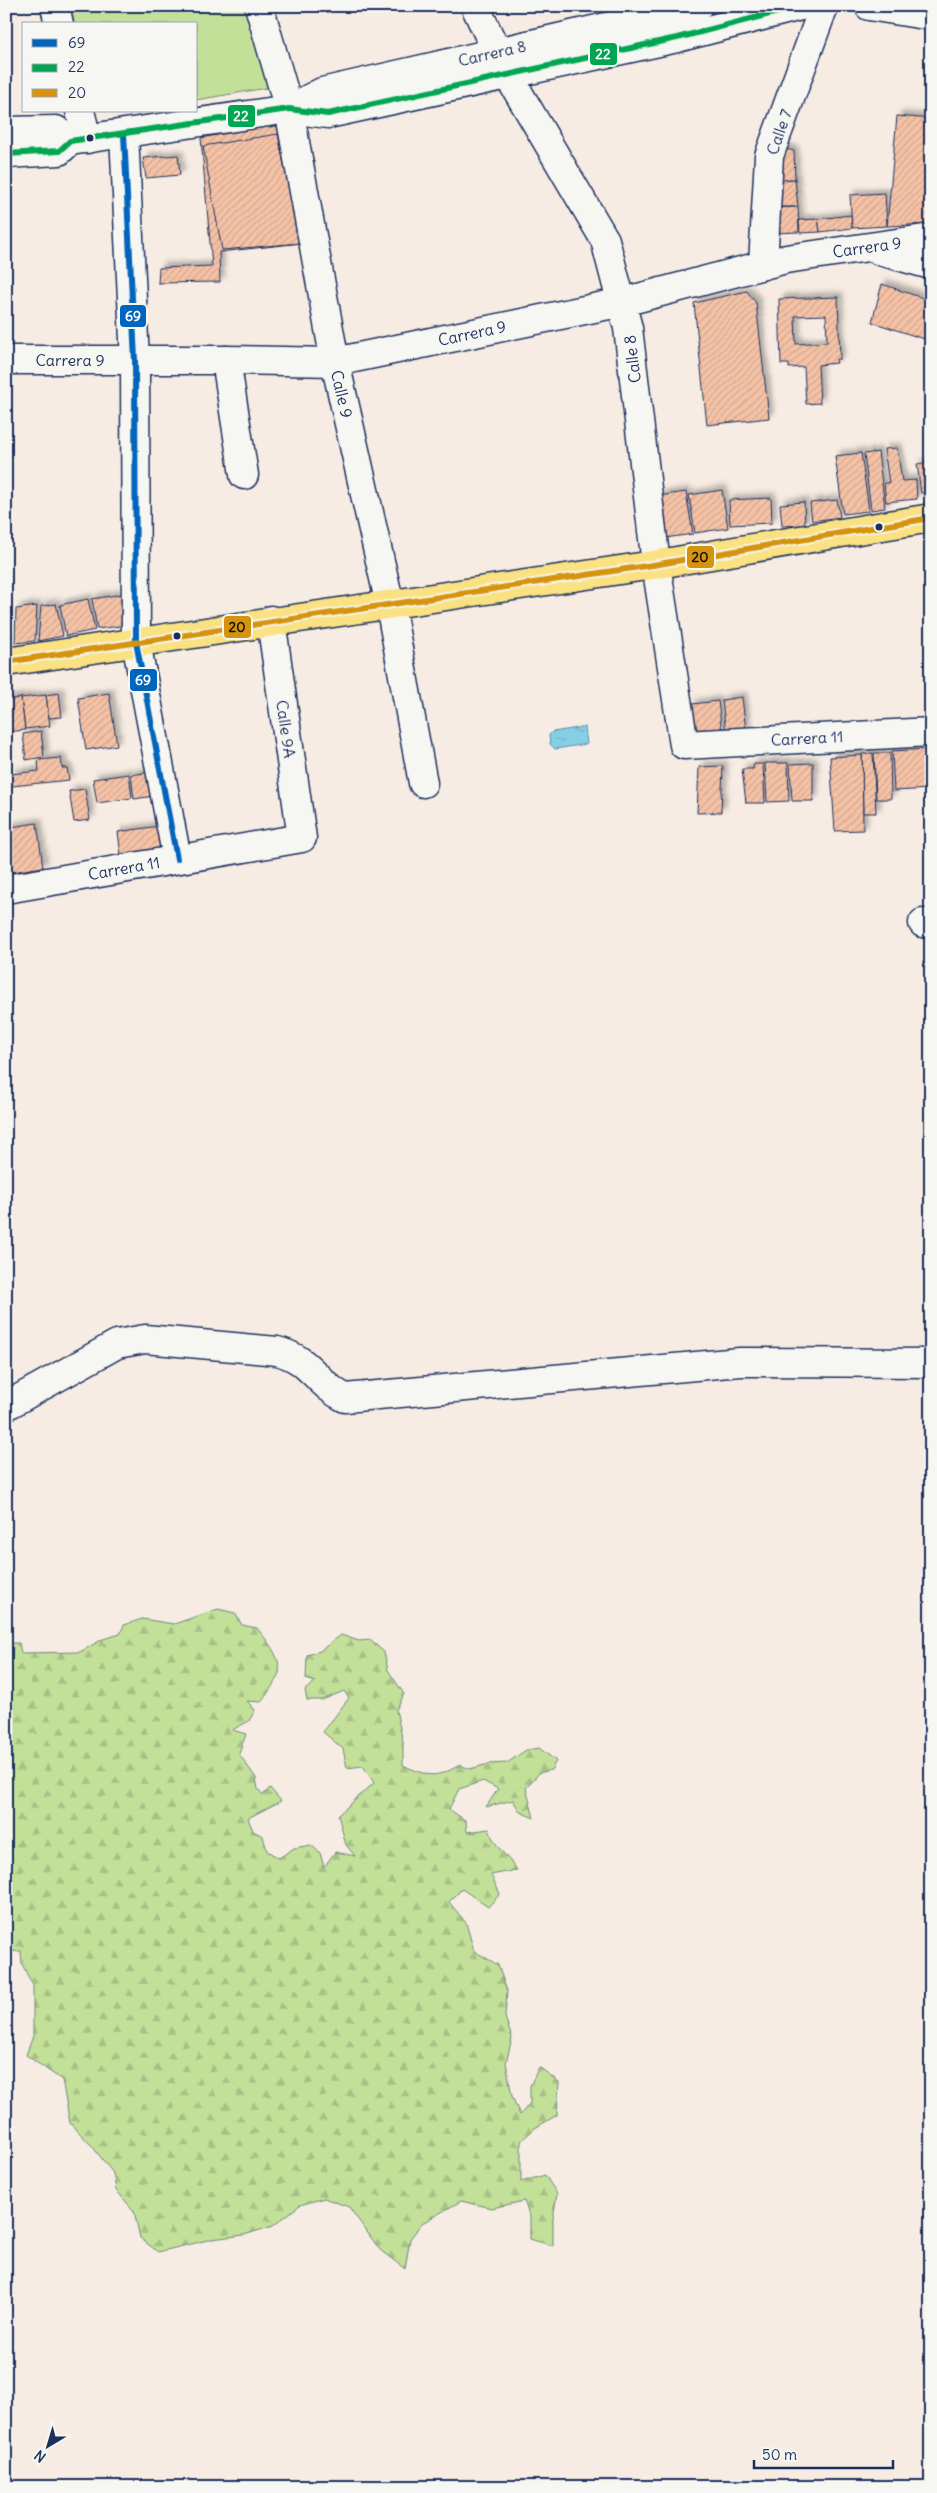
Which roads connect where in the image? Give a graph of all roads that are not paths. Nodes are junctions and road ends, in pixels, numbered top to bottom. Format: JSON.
{"nodes":[{"id":1,"x":55,"y":6,"type":"edge"},
{"id":2,"x":259,"y":6,"type":"edge"},
{"id":3,"x":475,"y":6,"type":"edge"},
{"id":4,"x":698,"y":6,"type":"edge"},
{"id":5,"x":801,"y":6,"type":"edge"},
{"id":6,"x":824,"y":6,"type":"edge"},
{"id":7,"x":869,"y":6,"type":"edge"},
{"id":8,"x":931,"y":16,"type":"edge"},
{"id":9,"x":59,"y":22,"type":"edge"},
{"id":10,"x":503,"y":64,"type":"junction"},
{"id":11,"x":289,"y":109,"type":"junction"},
{"id":12,"x":80,"y":112,"type":"edge"},
{"id":13,"x":6,"y":131,"type":"edge"},
{"id":14,"x":124,"y":134,"type":"junction"},
{"id":15,"x":78,"y":140,"type":"junction"},
{"id":16,"x":6,"y":154,"type":"edge"},
{"id":17,"x":931,"y":238,"type":"edge"},
{"id":18,"x":809,"y":255,"type":"junction"},
{"id":19,"x":763,"y":265,"type":"junction"},
{"id":20,"x":931,"y":265,"type":"edge"},
{"id":21,"x":623,"y":302,"type":"junction"},
{"id":22,"x":6,"y":360,"type":"edge"},
{"id":23,"x":135,"y":360,"type":"junction"},
{"id":24,"x":226,"y":360,"type":"junction"},
{"id":25,"x":335,"y":362,"type":"junction"},
{"id":26,"x":244,"y":475,"type":"dead end"},
{"id":27,"x":931,"y":518,"type":"edge"},
{"id":28,"x":656,"y":564,"type":"junction"},
{"id":29,"x":390,"y":605,"type":"junction"},
{"id":30,"x":271,"y":620,"type":"junction"},
{"id":31,"x":136,"y":642,"type":"junction"},
{"id":32,"x":6,"y":662,"type":"edge"},
{"id":33,"x":931,"y":732,"type":"edge"},
{"id":34,"x":684,"y":745,"type":"joint"},
{"id":35,"x":423,"y":783,"type":"dead end"},
{"id":36,"x":302,"y":838,"type":"joint"},
{"id":37,"x":178,"y":859,"type":"junction"},
{"id":38,"x":6,"y":889,"type":"edge"},
{"id":39,"x":931,"y":1363,"type":"edge"},
{"id":40,"x":6,"y":1406,"type":"edge"}],
"edges":[{"from":1,"to":9,"type":"street"},
{"from":2,"to":11,"type":"street","name":"Calle 9"},
{"from":3,"to":10,"type":"street","name":"Calle 8"},
{"from":4,"to":10,"type":"street","name":"Carrera 8"},
{"from":5,"to":10,"type":"street","name":"Carrera 8"},
{"from":6,"to":19,"type":"street","name":"Calle 7"},
{"from":7,"to":8,"type":"street"},
{"from":10,"to":11,"type":"street","name":"Carrera 8"},
{"from":10,"to":21,"type":"street","name":"Calle 8"},
{"from":11,"to":14,"type":"street","name":"Carrera 8"},
{"from":11,"to":25,"type":"street","name":"Calle 9"},
{"from":12,"to":15,"type":"street"},
{"from":13,"to":15,"type":"street"},
{"from":14,"to":15,"type":"street","name":"Carrera 8"},
{"from":14,"to":23,"type":"street"},
{"from":15,"to":16,"type":"street","name":"Carrera 8"},
{"from":17,"to":18,"type":"street","name":"Carrera 9"},
{"from":18,"to":19,"type":"street","name":"Carrera 9"},
{"from":18,"to":20,"type":"street"},
{"from":19,"to":21,"type":"street","name":"Carrera 9"},
{"from":21,"to":25,"type":"street","name":"Carrera 9"},
{"from":21,"to":28,"type":"street","name":"Calle 8"},
{"from":22,"to":23,"type":"street","name":"Carrera 9"},
{"from":23,"to":24,"type":"street","name":"Carrera 9"},
{"from":23,"to":31,"type":"street"},
{"from":24,"to":25,"type":"street","name":"Carrera 9"},
{"from":24,"to":26,"type":"street"},
{"from":25,"to":29,"type":"street","name":"Calle 9"},
{"from":27,"to":28,"type":"highway"},
{"from":28,"to":29,"type":"highway"},
{"from":28,"to":34,"type":"street","name":"Calle 8"},
{"from":29,"to":30,"type":"highway"},
{"from":29,"to":35,"type":"street","name":"Calle 9"},
{"from":30,"to":31,"type":"highway"},
{"from":30,"to":36,"type":"street","name":"Calle 9A"},
{"from":31,"to":32,"type":"highway"},
{"from":31,"to":37,"type":"street"},
{"from":33,"to":34,"type":"street","name":"Carrera 11"},
{"from":36,"to":37,"type":"street","name":"Carrera 11"},
{"from":37,"to":38,"type":"street","name":"Carrera 11"},
{"from":39,"to":40,"type":"street"}]}
